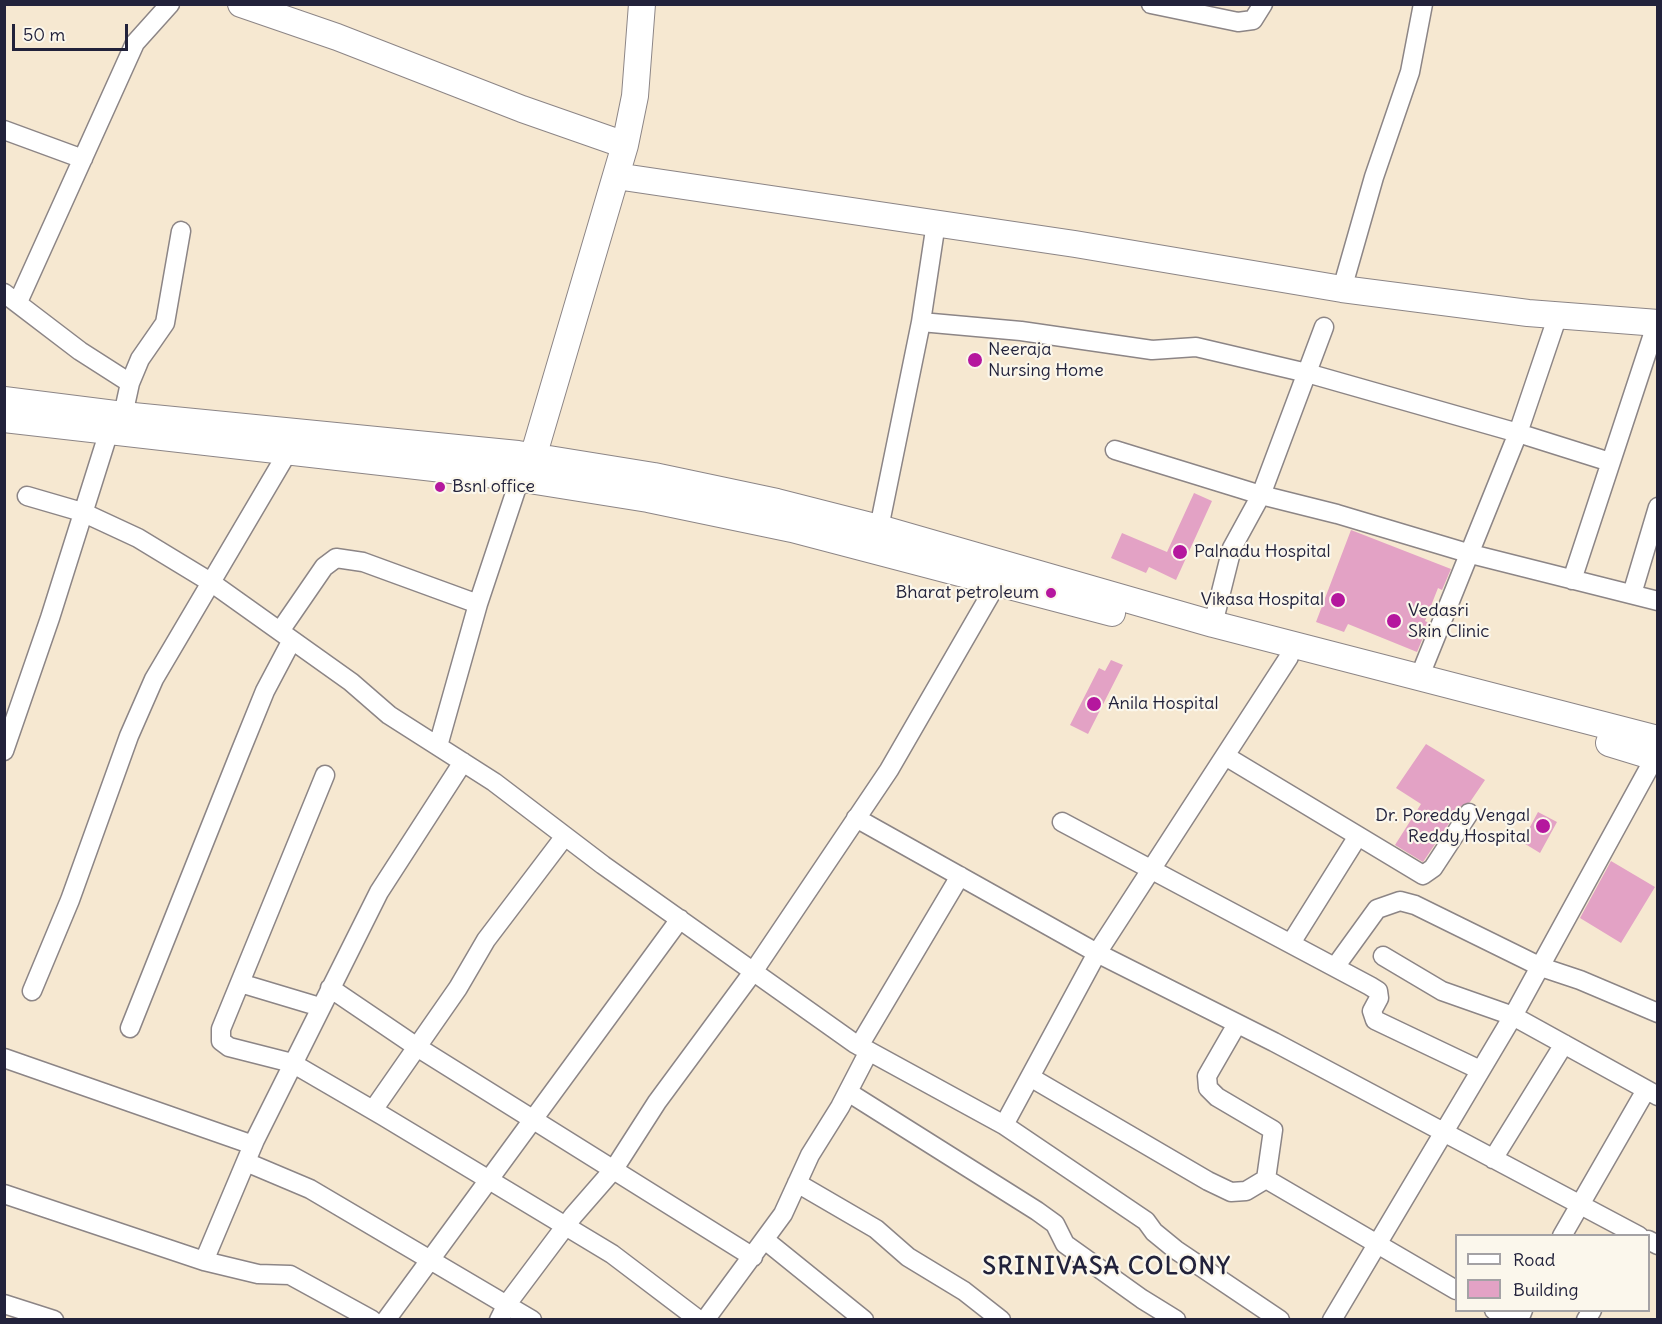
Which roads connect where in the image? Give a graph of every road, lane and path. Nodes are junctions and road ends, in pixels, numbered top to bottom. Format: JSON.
{"nodes":[{"id":1,"x":170,"y":4,"type":"edge"},
{"id":2,"x":241,"y":4,"type":"edge"},
{"id":3,"x":642,"y":4,"type":"edge"},
{"id":4,"x":1151,"y":4,"type":"edge"},
{"id":5,"x":1263,"y":4,"type":"edge"},
{"id":6,"x":1424,"y":4,"type":"edge"},
{"id":7,"x":4,"y":130,"type":"edge"},
{"id":8,"x":625,"y":145,"type":"junction"},
{"id":9,"x":83,"y":159,"type":"junction"},
{"id":10,"x":616,"y":176,"type":"junction"},
{"id":11,"x":936,"y":223,"type":"junction"},
{"id":12,"x":181,"y":231,"type":"dead end"},
{"id":13,"x":1342,"y":289,"type":"junction"},
{"id":14,"x":11,"y":298,"type":"edge"},
{"id":15,"x":1558,"y":315,"type":"junction"},
{"id":16,"x":921,"y":322,"type":"junction"},
{"id":17,"x":1657,"y":322,"type":"edge"},
{"id":18,"x":1324,"y":327,"type":"dead end"},
{"id":19,"x":1307,"y":373,"type":"junction"},
{"id":20,"x":130,"y":383,"type":"junction"},
{"id":21,"x":4,"y":400,"type":"edge"},
{"id":22,"x":4,"y":419,"type":"edge"},
{"id":23,"x":116,"y":423,"type":"junction"},
{"id":24,"x":1518,"y":433,"type":"junction"},
{"id":25,"x":289,"y":450,"type":"junction"},
{"id":26,"x":1115,"y":450,"type":"dead end"},
{"id":27,"x":533,"y":457,"type":"junction"},
{"id":28,"x":1610,"y":462,"type":"junction"},
{"id":29,"x":512,"y":477,"type":"junction"},
{"id":30,"x":1261,"y":495,"type":"junction"},
{"id":31,"x":27,"y":496,"type":"dead end"},
{"id":32,"x":1658,"y":507,"type":"edge"},
{"id":33,"x":82,"y":512,"type":"junction"},
{"id":34,"x":879,"y":528,"type":"junction"},
{"id":35,"x":1471,"y":554,"type":"junction"},
{"id":36,"x":1572,"y":580,"type":"junction"},
{"id":37,"x":212,"y":583,"type":"junction"},
{"id":38,"x":997,"y":583,"type":"junction"},
{"id":39,"x":1632,"y":594,"type":"junction"},
{"id":40,"x":1658,"y":602,"type":"edge"},
{"id":41,"x":478,"y":604,"type":"junction"},
{"id":42,"x":1213,"y":624,"type":"junction"},
{"id":43,"x":286,"y":636,"type":"junction"},
{"id":44,"x":1289,"y":657,"type":"junction"},
{"id":45,"x":1419,"y":678,"type":"junction"},
{"id":46,"x":438,"y":746,"type":"junction"},
{"id":47,"x":4,"y":751,"type":"edge"},
{"id":48,"x":1657,"y":751,"type":"edge"},
{"id":49,"x":1227,"y":757,"type":"junction"},
{"id":50,"x":463,"y":762,"type":"junction"},
{"id":51,"x":325,"y":775,"type":"dead end"},
{"id":52,"x":1469,"y":813,"type":"dead end"},
{"id":53,"x":856,"y":818,"type":"junction"},
{"id":54,"x":1062,"y":822,"type":"dead end"},
{"id":55,"x":565,"y":836,"type":"junction"},
{"id":56,"x":1358,"y":836,"type":"junction"},
{"id":57,"x":1151,"y":868,"type":"junction"},
{"id":58,"x":960,"y":876,"type":"junction"},
{"id":59,"x":680,"y":920,"type":"junction"},
{"id":60,"x":1291,"y":943,"type":"junction"},
{"id":61,"x":1097,"y":953,"type":"junction"},
{"id":62,"x":1383,"y":956,"type":"dead end"},
{"id":63,"x":1335,"y":967,"type":"junction"},
{"id":64,"x":1541,"y":967,"type":"junction"},
{"id":65,"x":753,"y":972,"type":"junction"},
{"id":66,"x":240,"y":983,"type":"junction"},
{"id":67,"x":330,"y":988,"type":"junction"},
{"id":68,"x":32,"y":991,"type":"dead end"},
{"id":69,"x":320,"y":1007,"type":"junction"},
{"id":70,"x":1658,"y":1013,"type":"edge"},
{"id":71,"x":1513,"y":1016,"type":"junction"},
{"id":72,"x":1237,"y":1024,"type":"junction"},
{"id":73,"x":130,"y":1028,"type":"dead end"},
{"id":74,"x":1564,"y":1044,"type":"junction"},
{"id":75,"x":417,"y":1047,"type":"junction"},
{"id":76,"x":864,"y":1048,"type":"junction"},
{"id":77,"x":4,"y":1058,"type":"edge"},
{"id":78,"x":292,"y":1064,"type":"junction"},
{"id":79,"x":1480,"y":1070,"type":"junction"},
{"id":80,"x":1030,"y":1077,"type":"junction"},
{"id":81,"x":848,"y":1092,"type":"junction"},
{"id":82,"x":1652,"y":1093,"type":"edge"},
{"id":83,"x":373,"y":1110,"type":"junction"},
{"id":84,"x":535,"y":1120,"type":"junction"},
{"id":85,"x":1004,"y":1125,"type":"junction"},
{"id":86,"x":1442,"y":1131,"type":"junction"},
{"id":87,"x":250,"y":1153,"type":"junction"},
{"id":88,"x":1493,"y":1159,"type":"junction"},
{"id":89,"x":614,"y":1169,"type":"junction"},
{"id":90,"x":1266,"y":1179,"type":"junction"},
{"id":91,"x":488,"y":1182,"type":"junction"},
{"id":92,"x":797,"y":1183,"type":"junction"},
{"id":93,"x":4,"y":1194,"type":"edge"},
{"id":94,"x":1578,"y":1203,"type":"junction"},
{"id":95,"x":565,"y":1227,"type":"junction"},
{"id":96,"x":1563,"y":1234,"type":"edge"},
{"id":97,"x":1635,"y":1234,"type":"edge"},
{"id":98,"x":765,"y":1240,"type":"junction"},
{"id":99,"x":1375,"y":1244,"type":"junction"},
{"id":100,"x":753,"y":1257,"type":"junction"},
{"id":101,"x":430,"y":1258,"type":"junction"},
{"id":102,"x":204,"y":1261,"type":"junction"},
{"id":103,"x":1455,"y":1289,"type":"edge"},
{"id":104,"x":4,"y":1304,"type":"edge"},
{"id":105,"x":503,"y":1312,"type":"edge"},
{"id":106,"x":1496,"y":1312,"type":"edge"},
{"id":107,"x":54,"y":1320,"type":"edge"},
{"id":108,"x":372,"y":1320,"type":"edge"},
{"id":109,"x":386,"y":1320,"type":"edge"},
{"id":110,"x":532,"y":1320,"type":"edge"},
{"id":111,"x":699,"y":1320,"type":"edge"},
{"id":112,"x":705,"y":1320,"type":"edge"},
{"id":113,"x":864,"y":1320,"type":"edge"},
{"id":114,"x":1001,"y":1320,"type":"edge"},
{"id":115,"x":1176,"y":1320,"type":"edge"},
{"id":116,"x":1280,"y":1320,"type":"edge"},
{"id":117,"x":1332,"y":1320,"type":"edge"},
{"id":118,"x":1509,"y":1320,"type":"edge"}],
"edges":[{"from":1,"to":9,"type":"street"},
{"from":2,"to":8,"type":"main road"},
{"from":3,"to":8,"type":"main road"},
{"from":4,"to":5,"type":"street"},
{"from":6,"to":13,"type":"street"},
{"from":7,"to":9,"type":"street"},
{"from":8,"to":10,"type":"main road"},
{"from":9,"to":14,"type":"street"},
{"from":10,"to":11,"type":"main road"},
{"from":10,"to":27,"type":"main road"},
{"from":11,"to":13,"type":"main road"},
{"from":11,"to":16,"type":"street"},
{"from":12,"to":20,"type":"street"},
{"from":13,"to":15,"type":"main road"},
{"from":14,"to":20,"type":"street"},
{"from":15,"to":17,"type":"main road"},
{"from":15,"to":24,"type":"street"},
{"from":16,"to":19,"type":"street"},
{"from":16,"to":34,"type":"street"},
{"from":17,"to":28,"type":"street"},
{"from":18,"to":19,"type":"street"},
{"from":19,"to":24,"type":"street"},
{"from":19,"to":30,"type":"street"},
{"from":20,"to":23,"type":"street"},
{"from":21,"to":23,"type":"main road"},
{"from":22,"to":23,"type":"main road"},
{"from":23,"to":25,"type":"main road"},
{"from":23,"to":27,"type":"main road"},
{"from":23,"to":33,"type":"street"},
{"from":24,"to":28,"type":"street"},
{"from":24,"to":35,"type":"street"},
{"from":25,"to":29,"type":"main road"},
{"from":25,"to":37,"type":"street"},
{"from":26,"to":30,"type":"street"},
{"from":27,"to":34,"type":"main road"},
{"from":28,"to":36,"type":"street"},
{"from":29,"to":38,"type":"main road"},
{"from":29,"to":41,"type":"street"},
{"from":30,"to":35,"type":"street"},
{"from":30,"to":42,"type":"street"},
{"from":31,"to":33,"type":"street"},
{"from":32,"to":39,"type":"street"},
{"from":33,"to":37,"type":"street"},
{"from":33,"to":47,"type":"street"},
{"from":34,"to":42,"type":"main road"},
{"from":35,"to":36,"type":"street"},
{"from":35,"to":45,"type":"street"},
{"from":36,"to":39,"type":"street"},
{"from":37,"to":43,"type":"street"},
{"from":37,"to":68,"type":"street"},
{"from":38,"to":44,"type":"main road"},
{"from":38,"to":53,"type":"street"},
{"from":39,"to":40,"type":"street"},
{"from":41,"to":43,"type":"street"},
{"from":41,"to":46,"type":"street"},
{"from":42,"to":45,"type":"main road"},
{"from":43,"to":46,"type":"street"},
{"from":43,"to":73,"type":"street"},
{"from":44,"to":48,"type":"main road"},
{"from":44,"to":49,"type":"street"},
{"from":45,"to":48,"type":"main road"},
{"from":46,"to":50,"type":"street"},
{"from":48,"to":64,"type":"street"},
{"from":49,"to":56,"type":"street"},
{"from":49,"to":57,"type":"street"},
{"from":50,"to":55,"type":"street"},
{"from":50,"to":67,"type":"street"},
{"from":51,"to":66,"type":"street"},
{"from":52,"to":56,"type":"street"},
{"from":53,"to":58,"type":"street"},
{"from":53,"to":65,"type":"street"},
{"from":54,"to":57,"type":"street"},
{"from":55,"to":59,"type":"street"},
{"from":55,"to":75,"type":"street"},
{"from":56,"to":60,"type":"street"},
{"from":57,"to":60,"type":"street"},
{"from":57,"to":61,"type":"street"},
{"from":58,"to":61,"type":"street"},
{"from":58,"to":76,"type":"street"},
{"from":59,"to":65,"type":"street"},
{"from":59,"to":84,"type":"street"},
{"from":60,"to":63,"type":"street"},
{"from":61,"to":72,"type":"street"},
{"from":61,"to":80,"type":"street"},
{"from":62,"to":71,"type":"street"},
{"from":63,"to":64,"type":"street"},
{"from":63,"to":79,"type":"street"},
{"from":64,"to":70,"type":"street"},
{"from":64,"to":71,"type":"street"},
{"from":65,"to":76,"type":"street"},
{"from":65,"to":89,"type":"street"},
{"from":66,"to":69,"type":"street"},
{"from":66,"to":78,"type":"street"},
{"from":67,"to":69,"type":"street"},
{"from":67,"to":75,"type":"street"},
{"from":69,"to":78,"type":"street"},
{"from":71,"to":74,"type":"street"},
{"from":71,"to":79,"type":"street"},
{"from":72,"to":86,"type":"street"},
{"from":72,"to":90,"type":"street"},
{"from":74,"to":82,"type":"street"},
{"from":74,"to":88,"type":"street"},
{"from":75,"to":83,"type":"street"},
{"from":75,"to":84,"type":"street"},
{"from":76,"to":81,"type":"street"},
{"from":76,"to":85,"type":"street"},
{"from":77,"to":87,"type":"street"},
{"from":78,"to":83,"type":"street"},
{"from":78,"to":87,"type":"street"},
{"from":79,"to":86,"type":"street"},
{"from":80,"to":85,"type":"street"},
{"from":80,"to":90,"type":"street"},
{"from":81,"to":92,"type":"street"},
{"from":81,"to":115,"type":"street"},
{"from":82,"to":94,"type":"street"},
{"from":83,"to":91,"type":"street"},
{"from":84,"to":89,"type":"street"},
{"from":84,"to":91,"type":"street"},
{"from":85,"to":116,"type":"street"},
{"from":86,"to":88,"type":"street"},
{"from":86,"to":99,"type":"street"},
{"from":87,"to":101,"type":"street"},
{"from":87,"to":102,"type":"street"},
{"from":88,"to":94,"type":"street"},
{"from":89,"to":95,"type":"street"},
{"from":89,"to":100,"type":"street"},
{"from":90,"to":99,"type":"street"},
{"from":91,"to":95,"type":"street"},
{"from":91,"to":101,"type":"street"},
{"from":92,"to":98,"type":"street"},
{"from":92,"to":114,"type":"street"},
{"from":93,"to":102,"type":"street"},
{"from":94,"to":96,"type":"street"},
{"from":94,"to":97,"type":"street"},
{"from":95,"to":105,"type":"street"},
{"from":95,"to":111,"type":"street"},
{"from":98,"to":100,"type":"street"},
{"from":98,"to":113,"type":"street"},
{"from":99,"to":103,"type":"street"},
{"from":99,"to":117,"type":"street"},
{"from":100,"to":112,"type":"street"},
{"from":101,"to":105,"type":"street"},
{"from":101,"to":109,"type":"street"},
{"from":102,"to":108,"type":"street"},
{"from":104,"to":107,"type":"street"},
{"from":105,"to":110,"type":"street"},
{"from":106,"to":118,"type":"street"}]}
